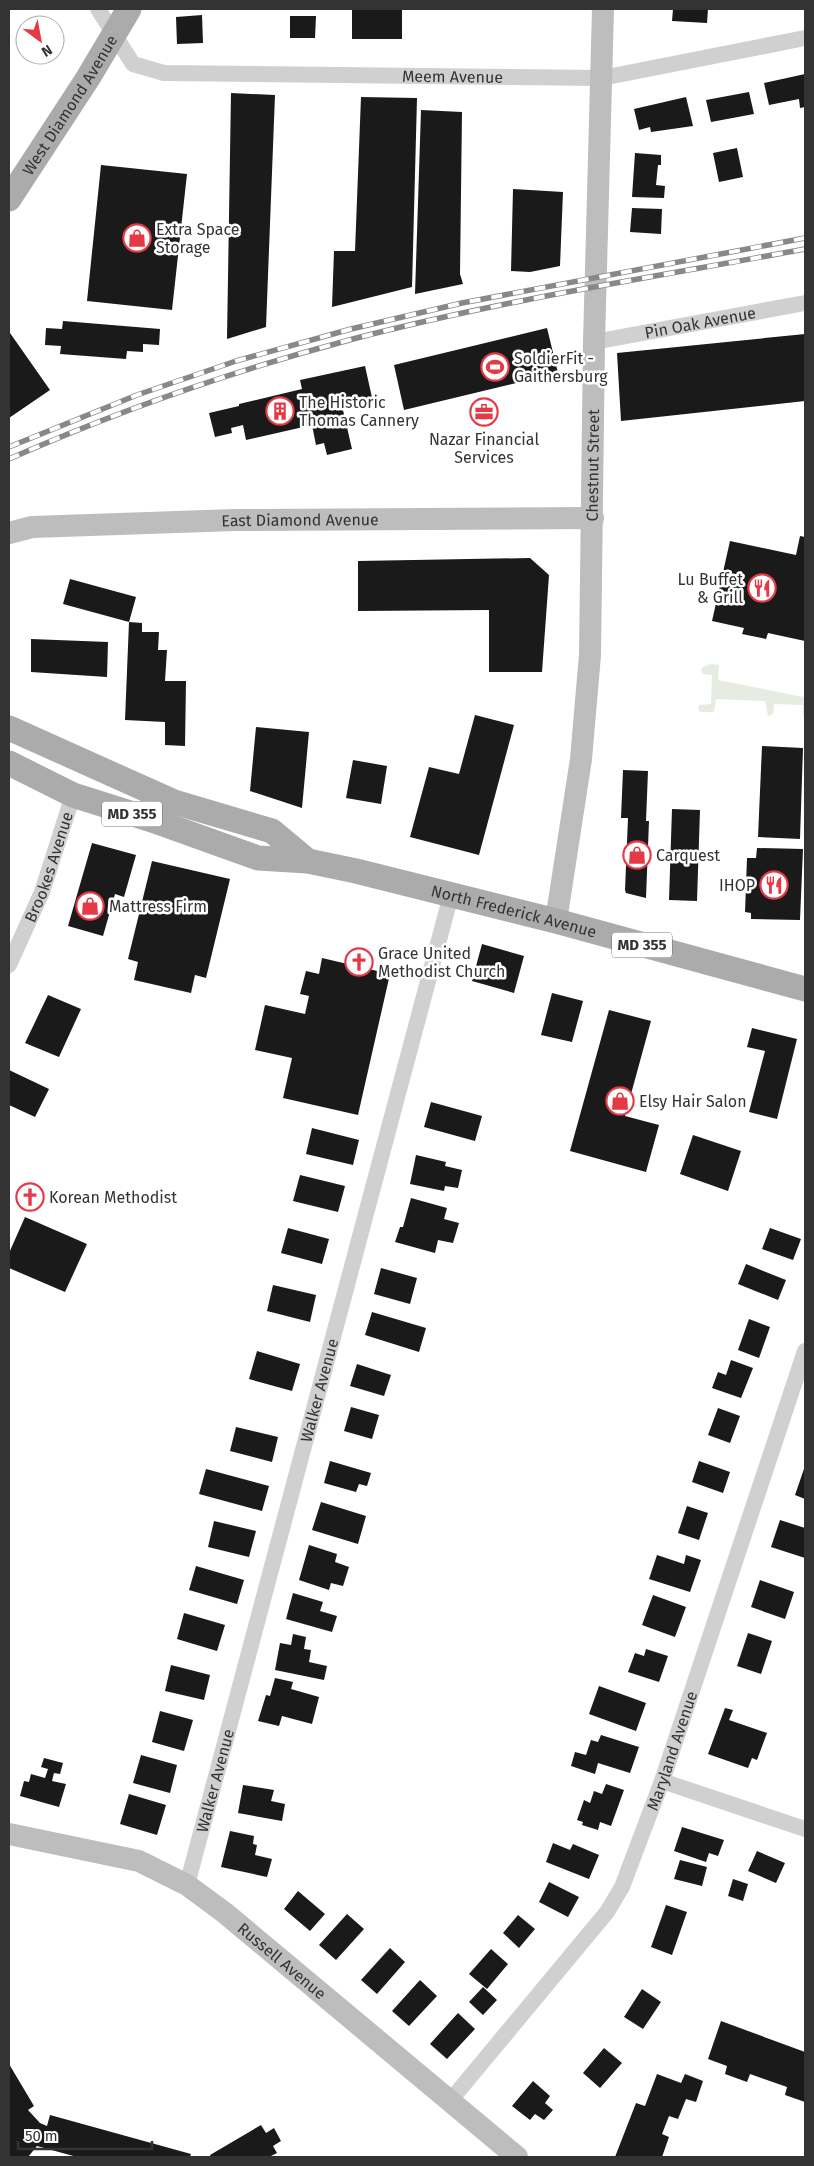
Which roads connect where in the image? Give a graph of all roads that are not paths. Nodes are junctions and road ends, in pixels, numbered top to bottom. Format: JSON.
{"nodes":[{"id":1,"x":98,"y":9,"type":"edge"},
{"id":2,"x":128,"y":9,"type":"edge"},
{"id":3,"x":604,"y":9,"type":"edge"},
{"id":4,"x":114,"y":36,"type":"junction"},
{"id":5,"x":805,"y":38,"type":"edge"},
{"id":6,"x":602,"y":78,"type":"junction"},
{"id":7,"x":9,"y":199,"type":"edge"},
{"id":8,"x":805,"y":303,"type":"edge"},
{"id":9,"x":594,"y":342,"type":"junction"},
{"id":10,"x":593,"y":518,"type":"junction"},
{"id":11,"x":9,"y":533,"type":"edge"},
{"id":12,"x":9,"y":728,"type":"edge"},
{"id":13,"x":9,"y":763,"type":"edge"},
{"id":14,"x":73,"y":795,"type":"junction"},
{"id":15,"x":308,"y":861,"type":"junction"},
{"id":16,"x":451,"y":895,"type":"junction"},
{"id":17,"x":556,"y":921,"type":"junction"},
{"id":18,"x":9,"y":965,"type":"edge"},
{"id":19,"x":805,"y":989,"type":"edge"},
{"id":20,"x":805,"y":1351,"type":"edge"},
{"id":21,"x":662,"y":1781,"type":"junction"},
{"id":22,"x":805,"y":1829,"type":"edge"},
{"id":23,"x":9,"y":1834,"type":"edge"},
{"id":24,"x":187,"y":1885,"type":"junction"},
{"id":25,"x":450,"y":2101,"type":"junction"},
{"id":26,"x":517,"y":2157,"type":"edge"}],
"edges":[{"from":1,"to":4,"type":"street","name":"Meem Avenue"},
{"from":2,"to":4,"type":"main road","name":"West Diamond Avenue"},
{"from":3,"to":6,"type":"street","name":"Chestnut Street"},
{"from":4,"to":6,"type":"street","name":"Meem Avenue"},
{"from":4,"to":7,"type":"main road","name":"West Diamond Avenue"},
{"from":5,"to":6,"type":"street","name":"Meem Avenue"},
{"from":6,"to":9,"type":"street","name":"Chestnut Street"},
{"from":8,"to":9,"type":"street","name":"Pin Oak Avenue"},
{"from":9,"to":10,"type":"street","name":"Chestnut Street"},
{"from":10,"to":11,"type":"street","name":"East Diamond Avenue"},
{"from":10,"to":17,"type":"street","name":"Chestnut Street"},
{"from":12,"to":15,"type":"main road","name":"North Frederick Avenue","number":"MD 355"},
{"from":13,"to":14,"type":"main road","name":"North Frederick Avenue","number":"MD 355"},
{"from":14,"to":15,"type":"main road","name":"North Frederick Avenue","number":"MD 355"},
{"from":14,"to":18,"type":"street","name":"Brookes Avenue"},
{"from":15,"to":16,"type":"main road","name":"North Frederick Avenue","number":"MD 355"},
{"from":16,"to":17,"type":"main road","name":"North Frederick Avenue","number":"MD 355"},
{"from":16,"to":24,"type":"street","name":"Walker Avenue"},
{"from":17,"to":19,"type":"main road","name":"North Frederick Avenue","number":"MD 355"},
{"from":20,"to":21,"type":"street","name":"Maryland Avenue"},
{"from":21,"to":22,"type":"street"},
{"from":21,"to":25,"type":"street","name":"Maryland Avenue"},
{"from":23,"to":24,"type":"street","name":"Russell Avenue"},
{"from":24,"to":25,"type":"street","name":"Russell Avenue"},
{"from":25,"to":26,"type":"street","name":"Russell Avenue"}]}
